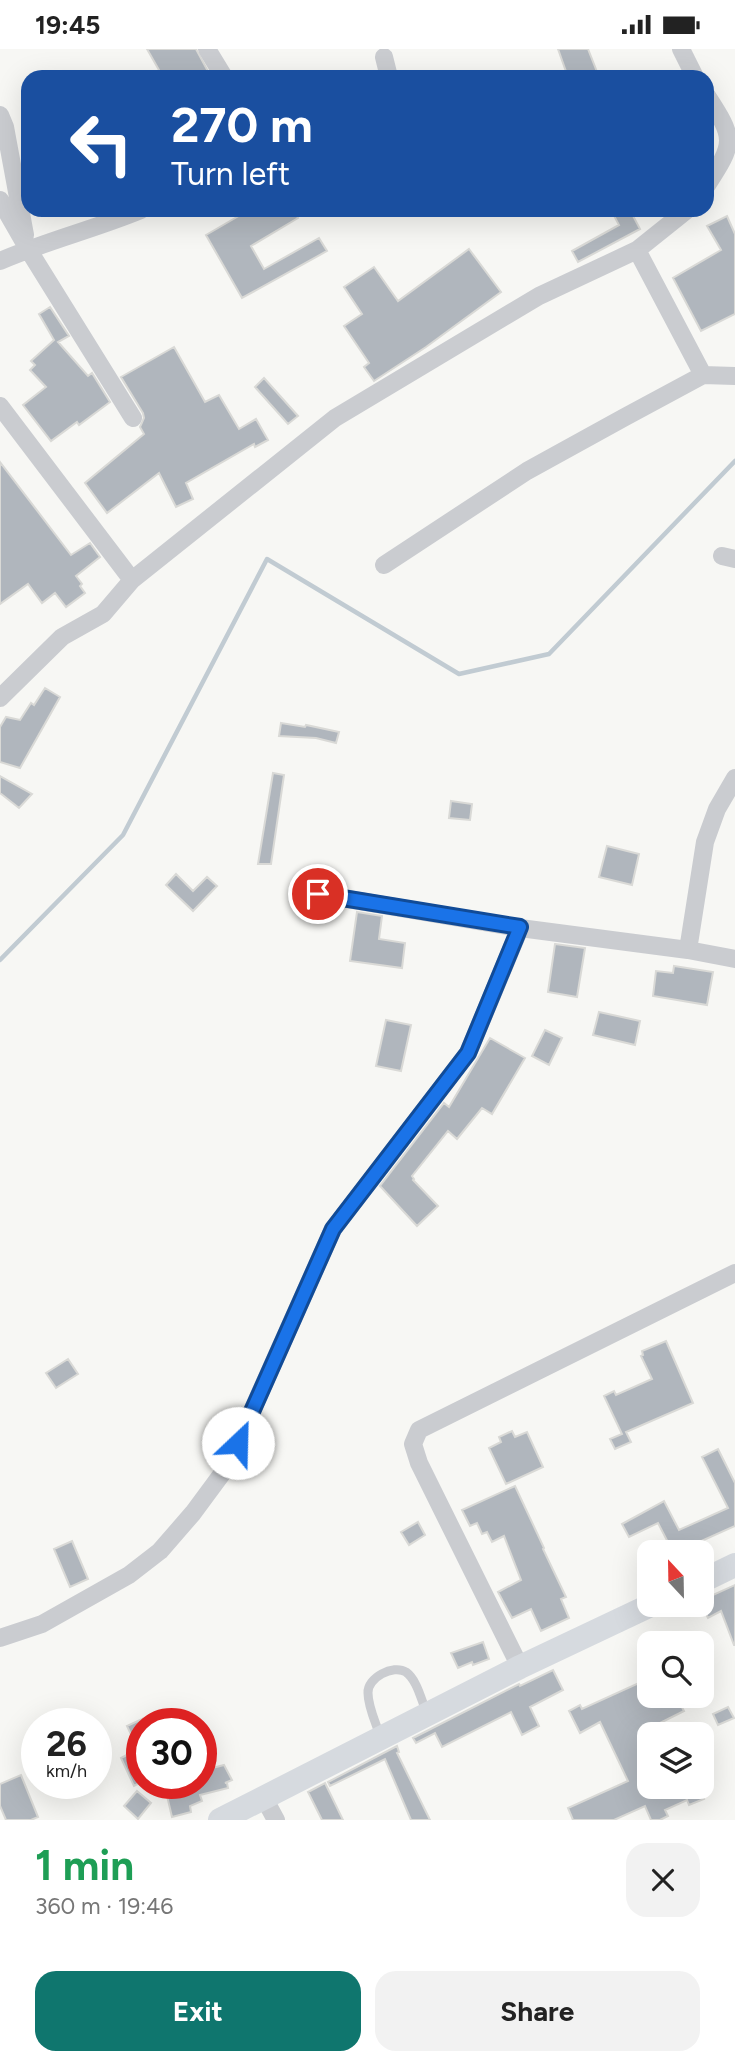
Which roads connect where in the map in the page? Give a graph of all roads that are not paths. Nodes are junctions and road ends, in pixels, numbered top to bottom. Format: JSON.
{"nodes":[{"id":1,"x":207,"y":49,"type":"edge"},
{"id":2,"x":681,"y":49,"type":"edge"},
{"id":3,"x":384,"y":57,"type":"dead end"},
{"id":4,"x":220,"y":70,"type":"edge"},
{"id":5,"x":387,"y":70,"type":"edge"},
{"id":6,"x":692,"y":70,"type":"edge"},
{"id":7,"x":714,"y":108,"type":"edge"},
{"id":8,"x":0,"y":115,"type":"edge"},
{"id":9,"x":733,"y":152,"type":"edge"},
{"id":10,"x":714,"y":176,"type":"edge"},
{"id":11,"x":0,"y":200,"type":"edge"},
{"id":12,"x":21,"y":212,"type":"edge"},
{"id":13,"x":22,"y":217,"type":"edge"},
{"id":14,"x":124,"y":217,"type":"edge"},
{"id":15,"x":678,"y":217,"type":"edge"},
{"id":16,"x":28,"y":249,"type":"junction"},
{"id":17,"x":638,"y":250,"type":"junction"},
{"id":18,"x":0,"y":261,"type":"edge"},
{"id":19,"x":703,"y":375,"type":"junction"},
{"id":20,"x":735,"y":376,"type":"edge"},
{"id":21,"x":0,"y":406,"type":"edge"},
{"id":22,"x":133,"y":418,"type":"dead end"},
{"id":23,"x":384,"y":565,"type":"dead end"},
{"id":24,"x":132,"y":580,"type":"junction"},
{"id":25,"x":1,"y":694,"type":"edge"},
{"id":26,"x":735,"y":778,"type":"edge"},
{"id":27,"x":318,"y":894,"type":"dead end"},
{"id":28,"x":520,"y":927,"type":"junction"},
{"id":29,"x":688,"y":950,"type":"junction"},
{"id":30,"x":735,"y":959,"type":"edge"},
{"id":31,"x":735,"y":1273,"type":"edge"},
{"id":32,"x":735,"y":1565,"type":"edge"},
{"id":33,"x":714,"y":1575,"type":"edge"},
{"id":34,"x":637,"y":1612,"type":"edge"},
{"id":35,"x":0,"y":1638,"type":"edge"},
{"id":36,"x":520,"y":1667,"type":"junction"},
{"id":37,"x":427,"y":1714,"type":"junction"},
{"id":38,"x":380,"y":1738,"type":"junction"},
{"id":39,"x":270,"y":1809,"type":"edge"},
{"id":40,"x":220,"y":1820,"type":"edge"}],
"edges":[{"from":1,"to":4,"type":"street"},
{"from":2,"to":6,"type":"street"},
{"from":3,"to":5,"type":"street"},
{"from":7,"to":9,"type":"street"},
{"from":8,"to":12,"type":"street"},
{"from":9,"to":10,"type":"street"},
{"from":11,"to":16,"type":"street"},
{"from":13,"to":16,"type":"street"},
{"from":14,"to":16,"type":"street"},
{"from":15,"to":17,"type":"street"},
{"from":16,"to":18,"type":"street"},
{"from":16,"to":22,"type":"street"},
{"from":17,"to":19,"type":"street"},
{"from":17,"to":24,"type":"street"},
{"from":19,"to":20,"type":"street"},
{"from":19,"to":23,"type":"street"},
{"from":21,"to":24,"type":"street"},
{"from":24,"to":25,"type":"street"},
{"from":26,"to":29,"type":"street"},
{"from":27,"to":28,"type":"street"},
{"from":28,"to":29,"type":"street"},
{"from":28,"to":35,"type":"street"},
{"from":29,"to":30,"type":"street"},
{"from":31,"to":36,"type":"street"},
{"from":32,"to":33,"type":"main road"},
{"from":34,"to":36,"type":"main road"},
{"from":36,"to":37,"type":"main road"},
{"from":37,"to":38,"type":"main road"},
{"from":37,"to":38,"type":"lane"},
{"from":38,"to":39,"type":"main road"},
{"from":39,"to":40,"type":"main road"}]}
